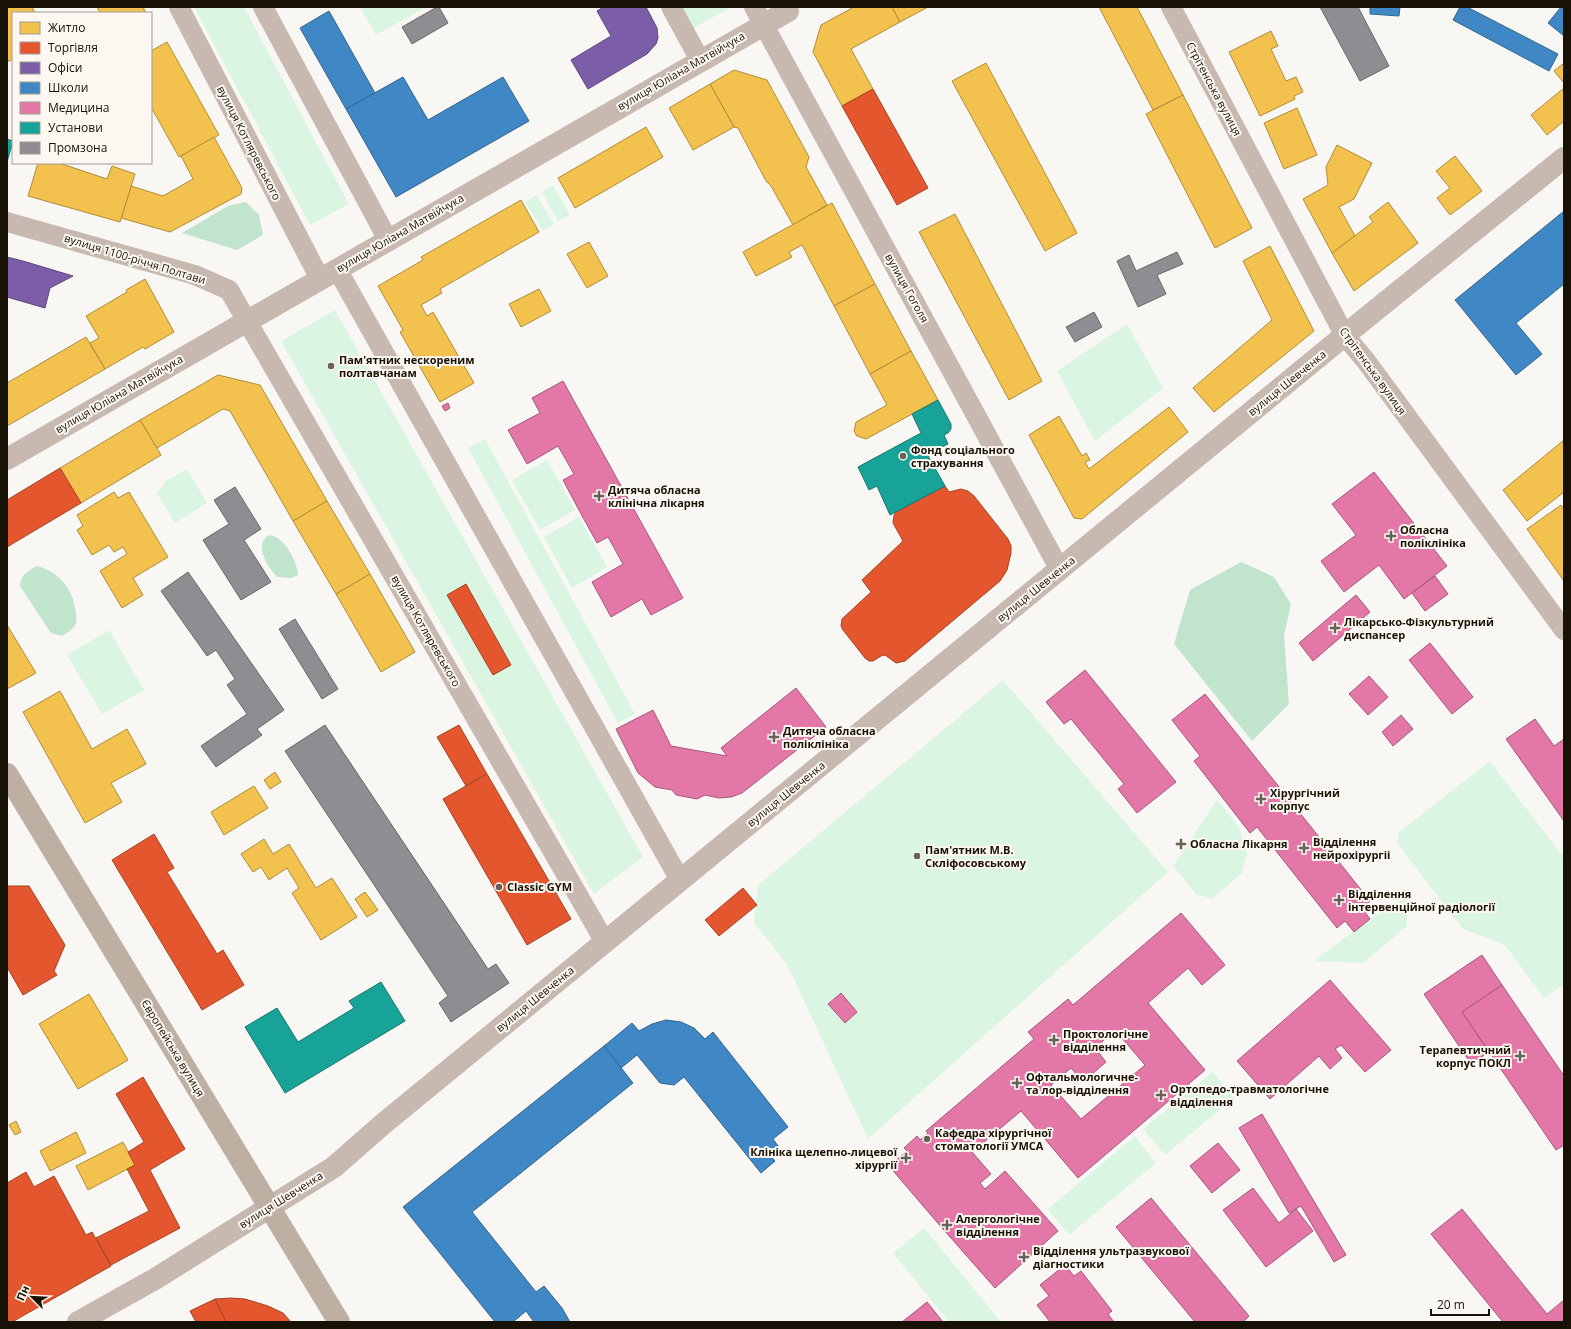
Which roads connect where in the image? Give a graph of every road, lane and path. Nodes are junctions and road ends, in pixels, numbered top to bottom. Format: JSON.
{"nodes":[{"id":1,"x":179,"y":7,"type":"edge"},
{"id":2,"x":263,"y":7,"type":"edge"},
{"id":3,"x":671,"y":7,"type":"edge"},
{"id":4,"x":1171,"y":7,"type":"edge"},
{"id":5,"x":790,"y":8,"type":"edge"},
{"id":6,"x":758,"y":15,"type":"edge"},
{"id":7,"x":700,"y":60,"type":"junction"},
{"id":8,"x":1564,"y":158,"type":"edge"},
{"id":9,"x":7,"y":222,"type":"edge"},
{"id":10,"x":388,"y":240,"type":"junction"},
{"id":11,"x":328,"y":274,"type":"junction"},
{"id":12,"x":246,"y":320,"type":"junction"},
{"id":13,"x":1345,"y":336,"type":"junction"},
{"id":14,"x":7,"y":459,"type":"edge"},
{"id":15,"x":1060,"y":570,"type":"junction"},
{"id":16,"x":1564,"y":630,"type":"edge"},
{"id":17,"x":7,"y":774,"type":"edge"},
{"id":18,"x":680,"y":880,"type":"junction"},
{"id":19,"x":605,"y":942,"type":"junction"},
{"id":20,"x":270,"y":1207,"type":"junction"},
{"id":21,"x":78,"y":1322,"type":"edge"},
{"id":22,"x":339,"y":1322,"type":"edge"}],
"edges":[{"from":1,"to":11,"type":"street","name":"вулиця Котляревського"},
{"from":2,"to":10,"type":"street"},
{"from":3,"to":7,"type":"street"},
{"from":4,"to":13,"type":"street","name":"Стрітенська вулиця"},
{"from":5,"to":6,"type":"street","name":"вулиця Юліана Матвійчука"},
{"from":6,"to":7,"type":"street","name":"вулиця Юліана Матвійчука"},
{"from":6,"to":15,"type":"street","name":"вулиця Гоголя"},
{"from":7,"to":10,"type":"street","name":"вулиця Юліана Матвійчука"},
{"from":8,"to":13,"type":"street","name":"вулиця Шевченка"},
{"from":9,"to":12,"type":"street","name":"вулиця 1100-річчя Полтави"},
{"from":10,"to":11,"type":"street","name":"вулиця Юліана Матвійчука"},
{"from":11,"to":12,"type":"street","name":"вулиця Юліана Матвійчука"},
{"from":11,"to":18,"type":"street","name":"вулиця Котляревського"},
{"from":12,"to":14,"type":"street","name":"вулиця Юліана Матвійчука"},
{"from":12,"to":19,"type":"street","name":"вулиця Котляревського"},
{"from":13,"to":15,"type":"street","name":"вулиця Шевченка"},
{"from":13,"to":16,"type":"street","name":"Стрітенська вулиця"},
{"from":15,"to":18,"type":"street","name":"вулиця Шевченка"},
{"from":17,"to":20,"type":"main road","name":"Європейська вулиця"},
{"from":18,"to":19,"type":"street","name":"вулиця Шевченка"},
{"from":19,"to":20,"type":"street","name":"вулиця Шевченка"},
{"from":20,"to":21,"type":"street","name":"вулиця Шевченка"},
{"from":20,"to":22,"type":"main road","name":"Європейська вулиця"}]}
